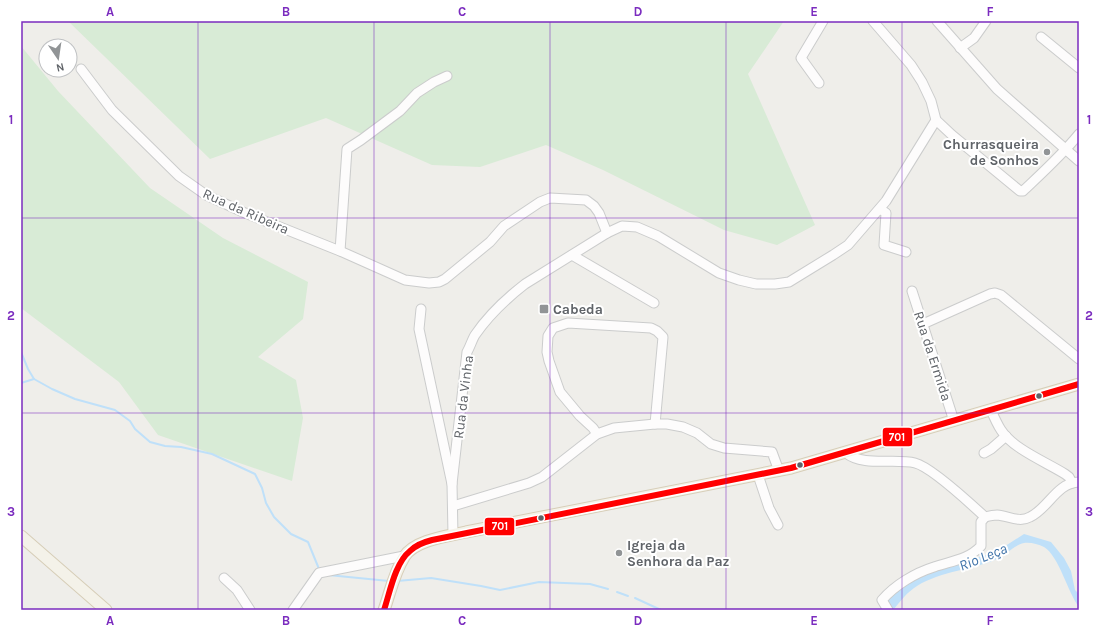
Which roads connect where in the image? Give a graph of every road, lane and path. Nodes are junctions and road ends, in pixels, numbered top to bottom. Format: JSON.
{"nodes":[{"id":1,"x":823,"y":21,"type":"edge"},
{"id":2,"x":873,"y":21,"type":"edge"},
{"id":3,"x":937,"y":21,"type":"edge"},
{"id":4,"x":986,"y":21,"type":"edge"},
{"id":5,"x":1041,"y":37,"type":"dead end"},
{"id":6,"x":960,"y":48,"type":"junction"},
{"id":7,"x":1079,"y":68,"type":"edge"},
{"id":8,"x":81,"y":69,"type":"dead end"},
{"id":9,"x":447,"y":76,"type":"dead end"},
{"id":10,"x":819,"y":83,"type":"dead end"},
{"id":11,"x":936,"y":120,"type":"junction"},
{"id":12,"x":1079,"y":134,"type":"edge"},
{"id":13,"x":1066,"y":150,"type":"junction"},
{"id":14,"x":1079,"y":161,"type":"edge"},
{"id":15,"x":880,"y":209,"type":"junction"},
{"id":16,"x":607,"y":233,"type":"junction"},
{"id":17,"x":340,"y":251,"type":"junction"},
{"id":18,"x":906,"y":252,"type":"dead end"},
{"id":19,"x":572,"y":255,"type":"junction"},
{"id":20,"x":912,"y":291,"type":"dead end"},
{"id":21,"x":654,"y":303,"type":"dead end"},
{"id":22,"x":421,"y":309,"type":"dead end"},
{"id":23,"x":922,"y":324,"type":"junction"},
{"id":24,"x":1079,"y":359,"type":"edge"},
{"id":25,"x":1079,"y":384,"type":"edge"},
{"id":26,"x":991,"y":410,"type":"junction"},
{"id":27,"x":954,"y":421,"type":"junction"},
{"id":28,"x":655,"y":424,"type":"junction"},
{"id":29,"x":597,"y":434,"type":"junction"},
{"id":30,"x":1006,"y":436,"type":"junction"},
{"id":31,"x":846,"y":453,"type":"junction"},
{"id":32,"x":984,"y":453,"type":"dead end"},
{"id":33,"x":779,"y":471,"type":"junction"},
{"id":34,"x":758,"y":475,"type":"junction"},
{"id":35,"x":1075,"y":483,"type":"edge"},
{"id":36,"x":452,"y":484,"type":"junction"},
{"id":37,"x":453,"y":506,"type":"junction"},
{"id":38,"x":985,"y":517,"type":"junction"},
{"id":39,"x":778,"y":525,"type":"dead end"},
{"id":40,"x":453,"y":535,"type":"junction"},
{"id":41,"x":21,"y":536,"type":"edge"},
{"id":42,"x":404,"y":556,"type":"junction"},
{"id":43,"x":224,"y":578,"type":"dead end"},
{"id":44,"x":106,"y":610,"type":"edge"},
{"id":45,"x":250,"y":610,"type":"edge"},
{"id":46,"x":293,"y":610,"type":"edge"},
{"id":47,"x":384,"y":610,"type":"edge"},
{"id":48,"x":888,"y":610,"type":"edge"}],
"edges":[{"from":1,"to":10,"type":"street"},
{"from":2,"to":11,"type":"street"},
{"from":3,"to":6,"type":"street"},
{"from":4,"to":6,"type":"street"},
{"from":5,"to":7,"type":"street"},
{"from":6,"to":13,"type":"street"},
{"from":8,"to":17,"type":"street","name":"Rua da Ribeira"},
{"from":9,"to":17,"type":"street"},
{"from":11,"to":13,"type":"street"},
{"from":11,"to":15,"type":"street","name":"Rua da Vinha"},
{"from":12,"to":13,"type":"street"},
{"from":13,"to":14,"type":"street"},
{"from":15,"to":16,"type":"street","name":"Rua da Vinha"},
{"from":15,"to":18,"type":"street"},
{"from":16,"to":17,"type":"street","name":"Rua da Ribeira"},
{"from":16,"to":19,"type":"street","name":"Rua da Vinha"},
{"from":19,"to":21,"type":"street"},
{"from":19,"to":36,"type":"street","name":"Rua da Vinha"},
{"from":20,"to":23,"type":"street","name":"Rua da Ermida"},
{"from":22,"to":36,"type":"street"},
{"from":23,"to":24,"type":"street"},
{"from":23,"to":27,"type":"street","name":"Rua da Ermida"},
{"from":25,"to":26,"type":"main road"},
{"from":26,"to":27,"type":"main road"},
{"from":26,"to":30,"type":"street"},
{"from":27,"to":31,"type":"main road"},
{"from":28,"to":29,"type":"street"},
{"from":28,"to":29,"type":"street"},
{"from":28,"to":33,"type":"street"},
{"from":29,"to":37,"type":"street"},
{"from":30,"to":32,"type":"street"},
{"from":30,"to":35,"type":"street"},
{"from":31,"to":33,"type":"main road"},
{"from":31,"to":38,"type":"street"},
{"from":33,"to":34,"type":"main road"},
{"from":34,"to":39,"type":"street"},
{"from":34,"to":40,"type":"main road"},
{"from":35,"to":38,"type":"street"},
{"from":36,"to":37,"type":"street"},
{"from":37,"to":40,"type":"street"},
{"from":38,"to":48,"type":"street"},
{"from":40,"to":42,"type":"main road"},
{"from":41,"to":44,"type":"main road"},
{"from":42,"to":46,"type":"street"},
{"from":42,"to":47,"type":"main road"},
{"from":43,"to":45,"type":"street"}]}
